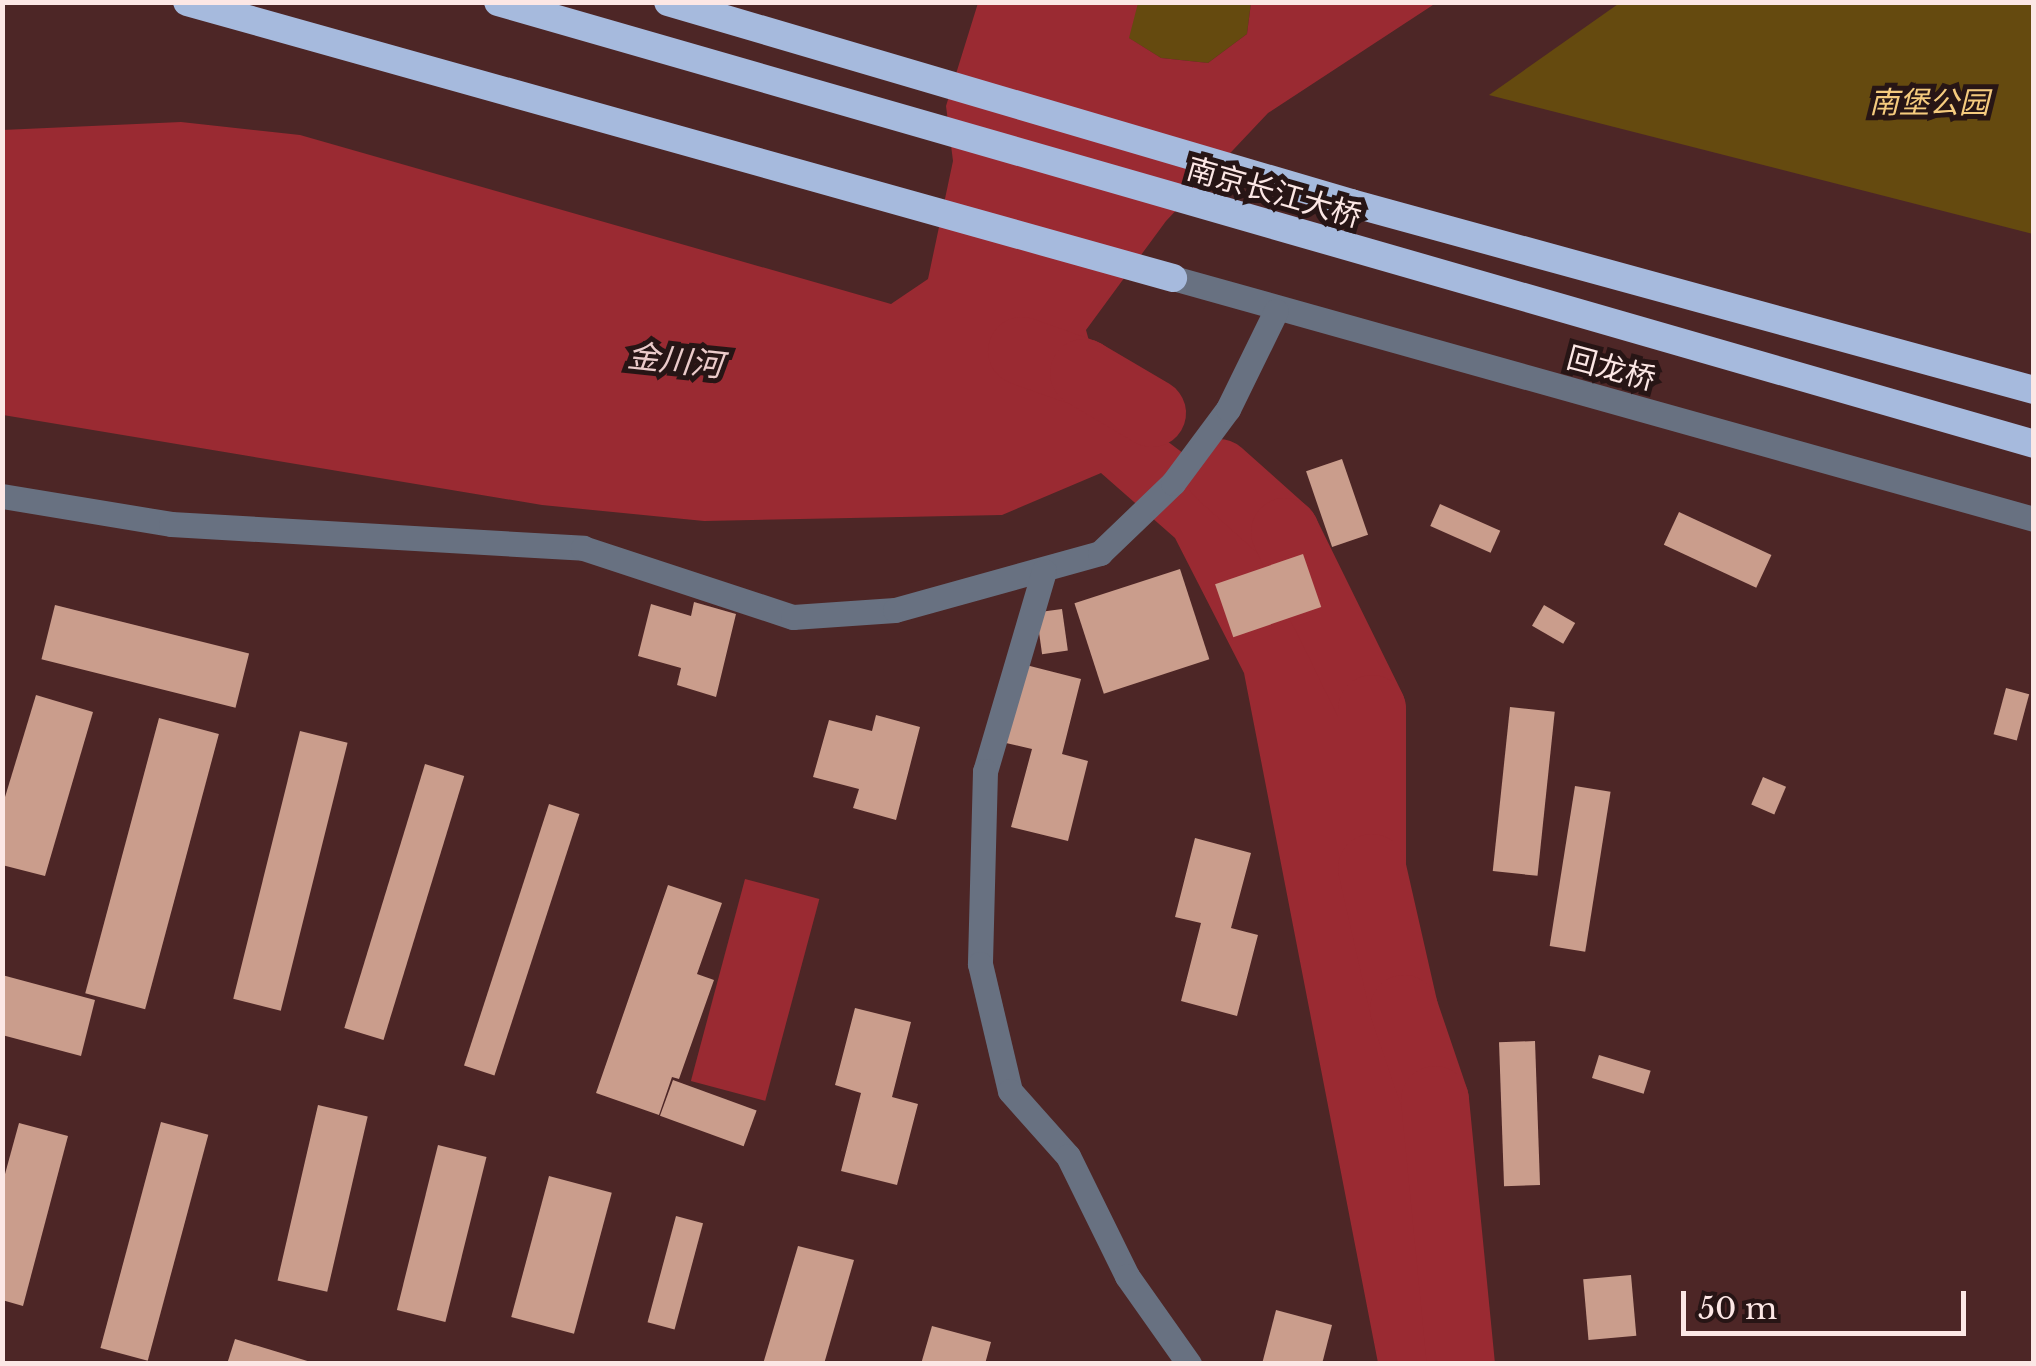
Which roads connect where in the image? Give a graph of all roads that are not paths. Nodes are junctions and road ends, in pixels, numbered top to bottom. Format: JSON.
{"nodes":[{"id":1,"x":187,"y":2,"type":"edge"},
{"id":2,"x":498,"y":2,"type":"edge"},
{"id":3,"x":668,"y":2,"type":"edge"},
{"id":4,"x":1173,"y":278,"type":"joint"},
{"id":5,"x":1276,"y":311,"type":"junction"},
{"id":6,"x":2034,"y":390,"type":"edge"},
{"id":7,"x":2034,"y":444,"type":"edge"},
{"id":8,"x":2,"y":496,"type":"edge"},
{"id":9,"x":2034,"y":519,"type":"edge"},
{"id":10,"x":1044,"y":571,"type":"junction"},
{"id":11,"x":1189,"y":1364,"type":"edge"}],
"edges":[{"from":1,"to":4,"type":"highway"},
{"from":2,"to":7,"type":"highway","name":"南京长江大桥"},
{"from":3,"to":6,"type":"highway","name":"南京长江大桥"},
{"from":4,"to":5,"type":"street","name":"回龙桥"},
{"from":5,"to":9,"type":"street","name":"回龙桥"},
{"from":5,"to":10,"type":"street"},
{"from":8,"to":10,"type":"street"},
{"from":10,"to":11,"type":"street"}]}
